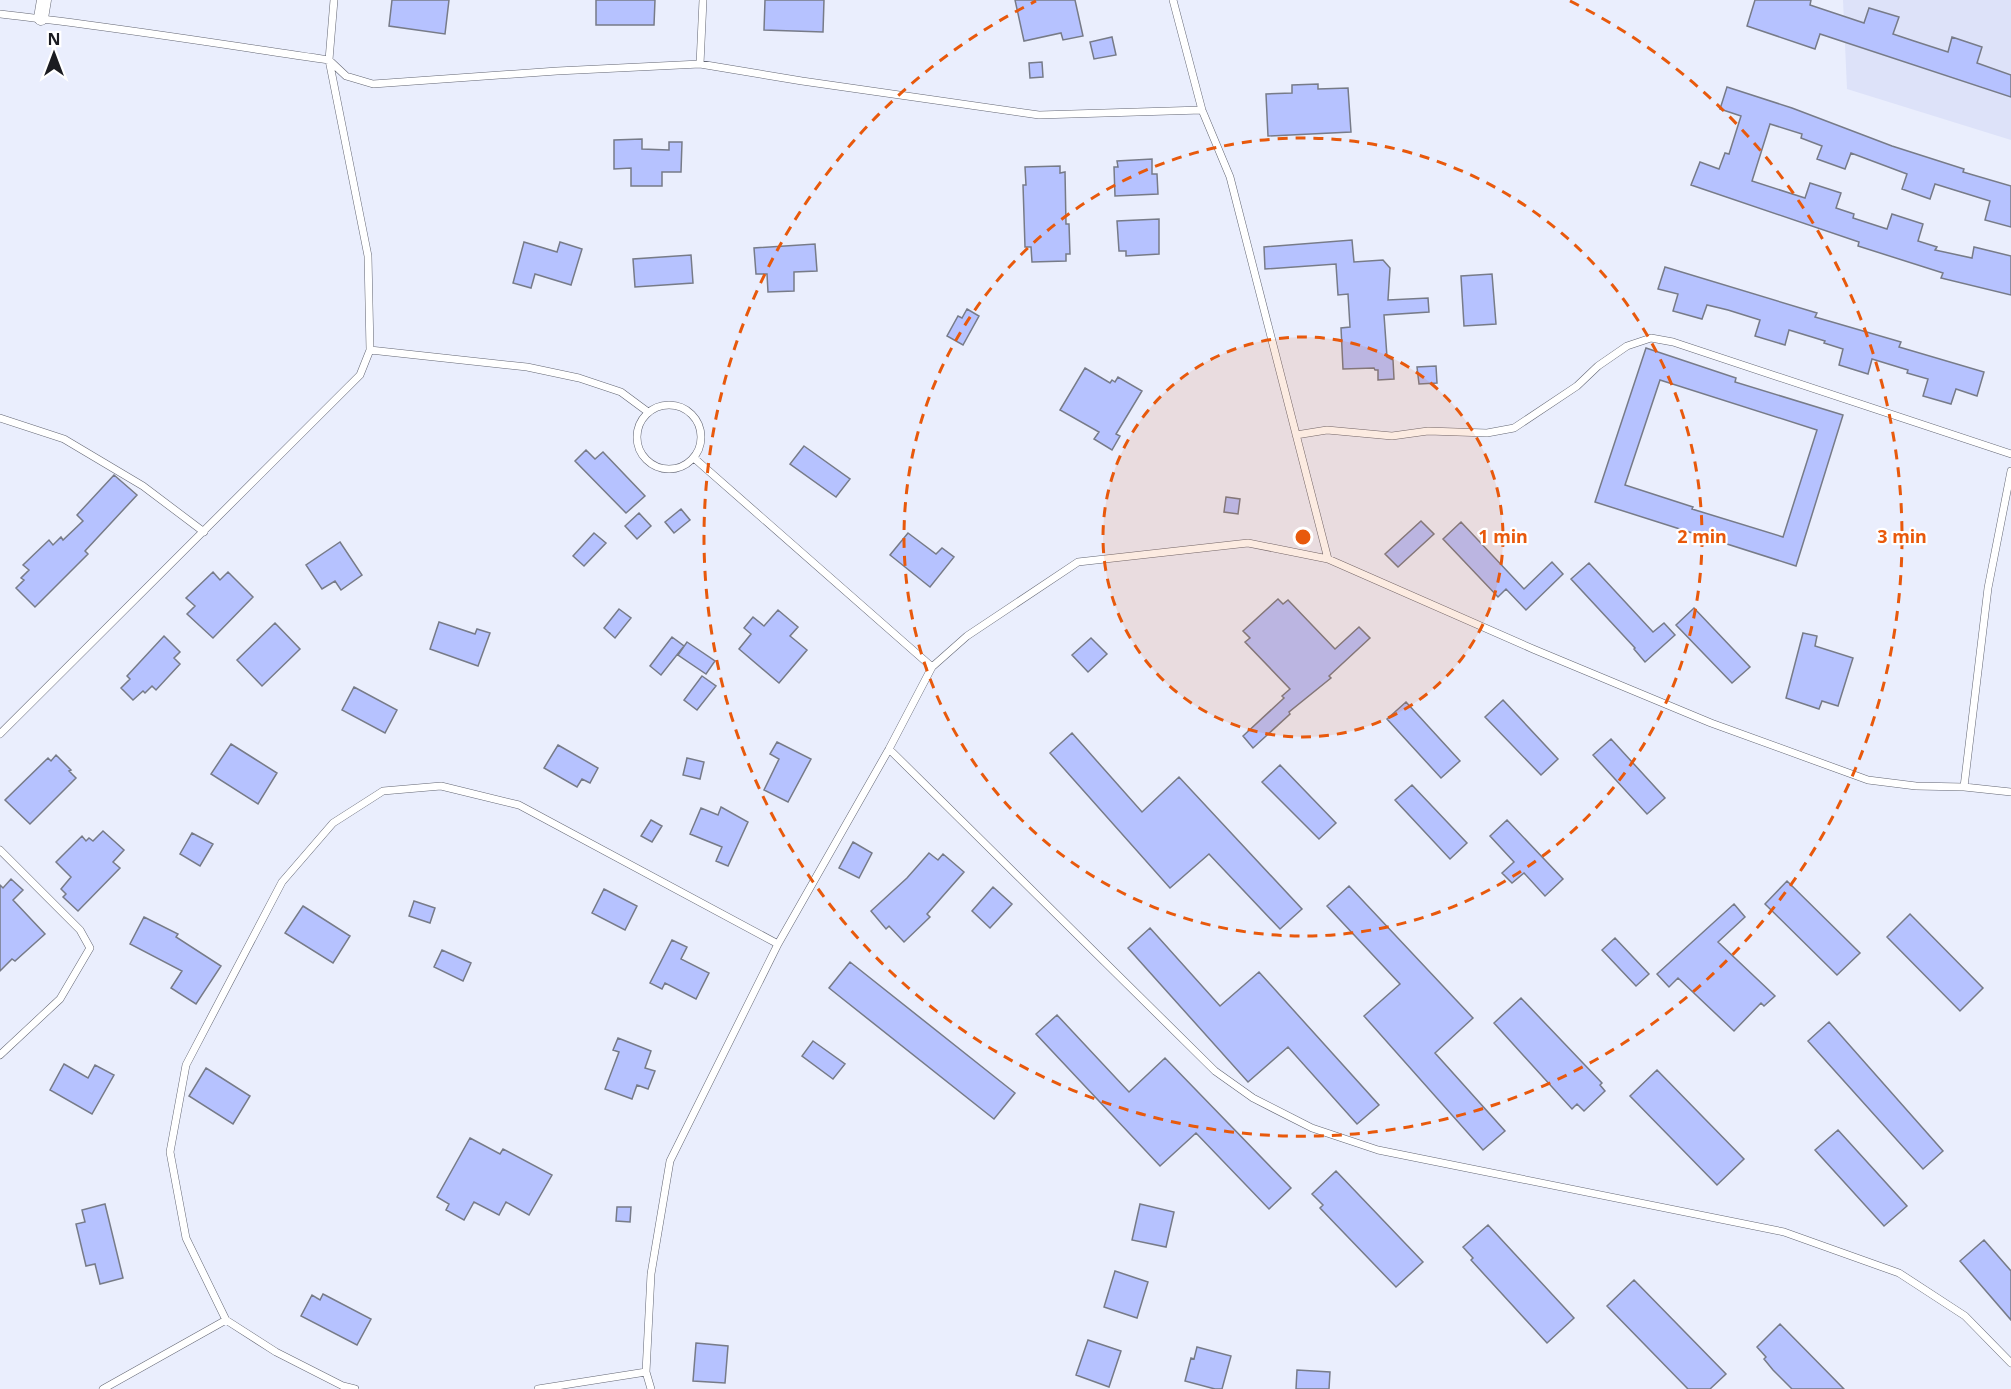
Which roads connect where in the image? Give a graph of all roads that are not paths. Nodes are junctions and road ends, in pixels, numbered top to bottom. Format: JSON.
{"nodes":[{"id":1,"x":44,"y":0,"type":"edge"},
{"id":2,"x":334,"y":0,"type":"edge"},
{"id":3,"x":703,"y":0,"type":"edge"},
{"id":4,"x":1173,"y":0,"type":"edge"},
{"id":5,"x":0,"y":14,"type":"edge"},
{"id":6,"x":41,"y":18,"type":"junction"},
{"id":7,"x":329,"y":60,"type":"junction"},
{"id":8,"x":700,"y":64,"type":"junction"},
{"id":9,"x":1202,"y":110,"type":"junction"},
{"id":10,"x":370,"y":350,"type":"junction"},
{"id":11,"x":648,"y":412,"type":"junction"},
{"id":12,"x":0,"y":418,"type":"edge"},
{"id":13,"x":1296,"y":435,"type":"junction"},
{"id":14,"x":2011,"y":454,"type":"edge"},
{"id":15,"x":694,"y":458,"type":"junction"},
{"id":16,"x":2010,"y":476,"type":"edge"},
{"id":17,"x":204,"y":532,"type":"junction"},
{"id":18,"x":1328,"y":559,"type":"junction"},
{"id":19,"x":933,"y":667,"type":"junction"},
{"id":20,"x":0,"y":734,"type":"edge"},
{"id":21,"x":889,"y":749,"type":"junction"},
{"id":22,"x":1964,"y":787,"type":"junction"},
{"id":23,"x":2011,"y":792,"type":"edge"},
{"id":24,"x":0,"y":850,"type":"edge"},
{"id":25,"x":778,"y":944,"type":"junction"},
{"id":26,"x":0,"y":1055,"type":"edge"},
{"id":27,"x":226,"y":1320,"type":"junction"},
{"id":28,"x":2011,"y":1363,"type":"edge"},
{"id":29,"x":646,"y":1372,"type":"junction"},
{"id":30,"x":103,"y":1389,"type":"edge"},
{"id":31,"x":355,"y":1389,"type":"edge"},
{"id":32,"x":538,"y":1389,"type":"edge"},
{"id":33,"x":651,"y":1389,"type":"edge"}],
"edges":[{"from":1,"to":6,"type":"street"},
{"from":2,"to":7,"type":"lane"},
{"from":3,"to":8,"type":"lane"},
{"from":4,"to":9,"type":"lane"},
{"from":5,"to":6,"type":"lane"},
{"from":6,"to":7,"type":"lane"},
{"from":7,"to":8,"type":"lane"},
{"from":7,"to":10,"type":"lane"},
{"from":8,"to":9,"type":"lane"},
{"from":9,"to":13,"type":"lane"},
{"from":10,"to":11,"type":"lane"},
{"from":10,"to":17,"type":"lane"},
{"from":11,"to":15,"type":"lane"},
{"from":11,"to":15,"type":"lane"},
{"from":12,"to":17,"type":"lane"},
{"from":13,"to":14,"type":"lane"},
{"from":13,"to":18,"type":"lane"},
{"from":15,"to":19,"type":"lane"},
{"from":16,"to":22,"type":"lane"},
{"from":17,"to":20,"type":"lane"},
{"from":18,"to":19,"type":"lane"},
{"from":18,"to":22,"type":"lane"},
{"from":19,"to":21,"type":"lane"},
{"from":21,"to":25,"type":"lane"},
{"from":21,"to":28,"type":"lane"},
{"from":22,"to":23,"type":"lane"},
{"from":24,"to":26,"type":"lane"},
{"from":25,"to":27,"type":"lane"},
{"from":25,"to":29,"type":"lane"},
{"from":27,"to":30,"type":"lane"},
{"from":27,"to":31,"type":"lane"},
{"from":29,"to":32,"type":"lane"},
{"from":29,"to":33,"type":"lane"}]}
